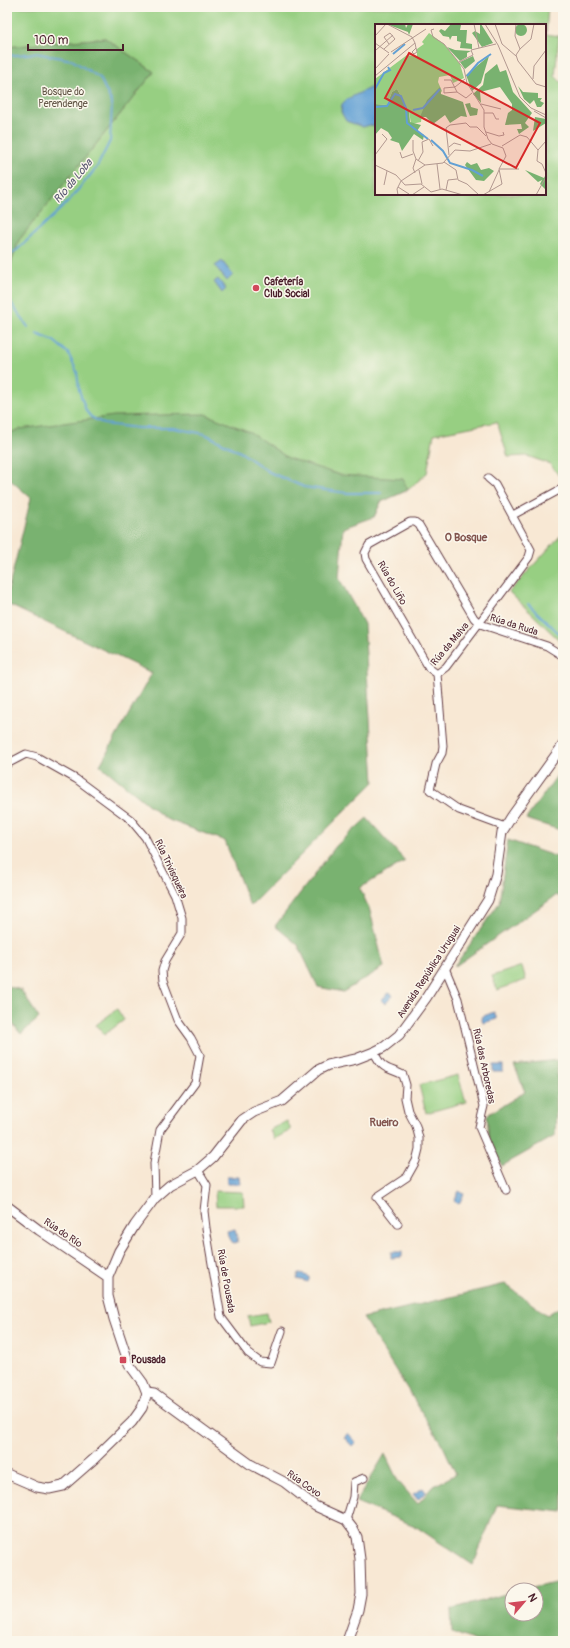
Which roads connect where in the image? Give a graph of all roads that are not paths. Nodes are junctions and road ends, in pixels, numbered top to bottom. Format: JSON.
{"nodes":[{"id":1,"x":488,"y":478,"type":"dead end"},
{"id":2,"x":563,"y":488,"type":"edge"},
{"id":3,"x":513,"y":515,"type":"junction"},
{"id":4,"x":480,"y":624,"type":"junction"},
{"id":5,"x":563,"y":656,"type":"edge"},
{"id":6,"x":437,"y":674,"type":"junction"},
{"id":7,"x":563,"y":745,"type":"edge"},
{"id":8,"x":7,"y":764,"type":"edge"},
{"id":9,"x":506,"y":826,"type":"junction"},
{"id":10,"x":445,"y":968,"type":"junction"},
{"id":11,"x":374,"y":1052,"type":"junction"},
{"id":12,"x":198,"y":1170,"type":"junction"},
{"id":13,"x":506,"y":1190,"type":"dead end"},
{"id":14,"x":156,"y":1198,"type":"junction"},
{"id":15,"x":7,"y":1206,"type":"edge"},
{"id":16,"x":398,"y":1224,"type":"dead end"},
{"id":17,"x":108,"y":1277,"type":"junction"},
{"id":18,"x":282,"y":1331,"type":"dead end"},
{"id":19,"x":147,"y":1392,"type":"junction"},
{"id":20,"x":7,"y":1474,"type":"edge"},
{"id":21,"x":364,"y":1478,"type":"dead end"},
{"id":22,"x":346,"y":1520,"type":"junction"},
{"id":23,"x":347,"y":1641,"type":"edge"}],
"edges":[{"from":1,"to":3,"type":"street","name":"Rúa da Malva"},
{"from":2,"to":3,"type":"street"},
{"from":3,"to":4,"type":"street","name":"Rúa da Malva"},
{"from":4,"to":5,"type":"street","name":"Rúa da Ruda"},
{"from":4,"to":6,"type":"street","name":"Rúa da Malva"},
{"from":4,"to":6,"type":"street","name":"Rúa do Liño"},
{"from":6,"to":9,"type":"street","name":"Rúa da Malva"},
{"from":7,"to":9,"type":"street","name":"Avenida República Uruguai"},
{"from":8,"to":14,"type":"street","name":"Rúa Trivisqueira"},
{"from":9,"to":10,"type":"street","name":"Avenida República Uruguai"},
{"from":10,"to":11,"type":"street","name":"Avenida República Uruguai"},
{"from":10,"to":13,"type":"street","name":"Rúa das Arboredas"},
{"from":11,"to":12,"type":"street","name":"Avenida República Uruguai"},
{"from":11,"to":16,"type":"street"},
{"from":12,"to":14,"type":"street","name":"Avenida República Uruguai"},
{"from":12,"to":18,"type":"street","name":"Rúa de Pousada"},
{"from":14,"to":17,"type":"street","name":"Avenida República Uruguai"},
{"from":15,"to":17,"type":"street","name":"Rúa do Río"},
{"from":17,"to":19,"type":"street","name":"Avenida República Uruguai"},
{"from":19,"to":20,"type":"street"},
{"from":19,"to":22,"type":"street","name":"Rúa Covo"},
{"from":21,"to":22,"type":"street"},
{"from":22,"to":23,"type":"street"}]}
